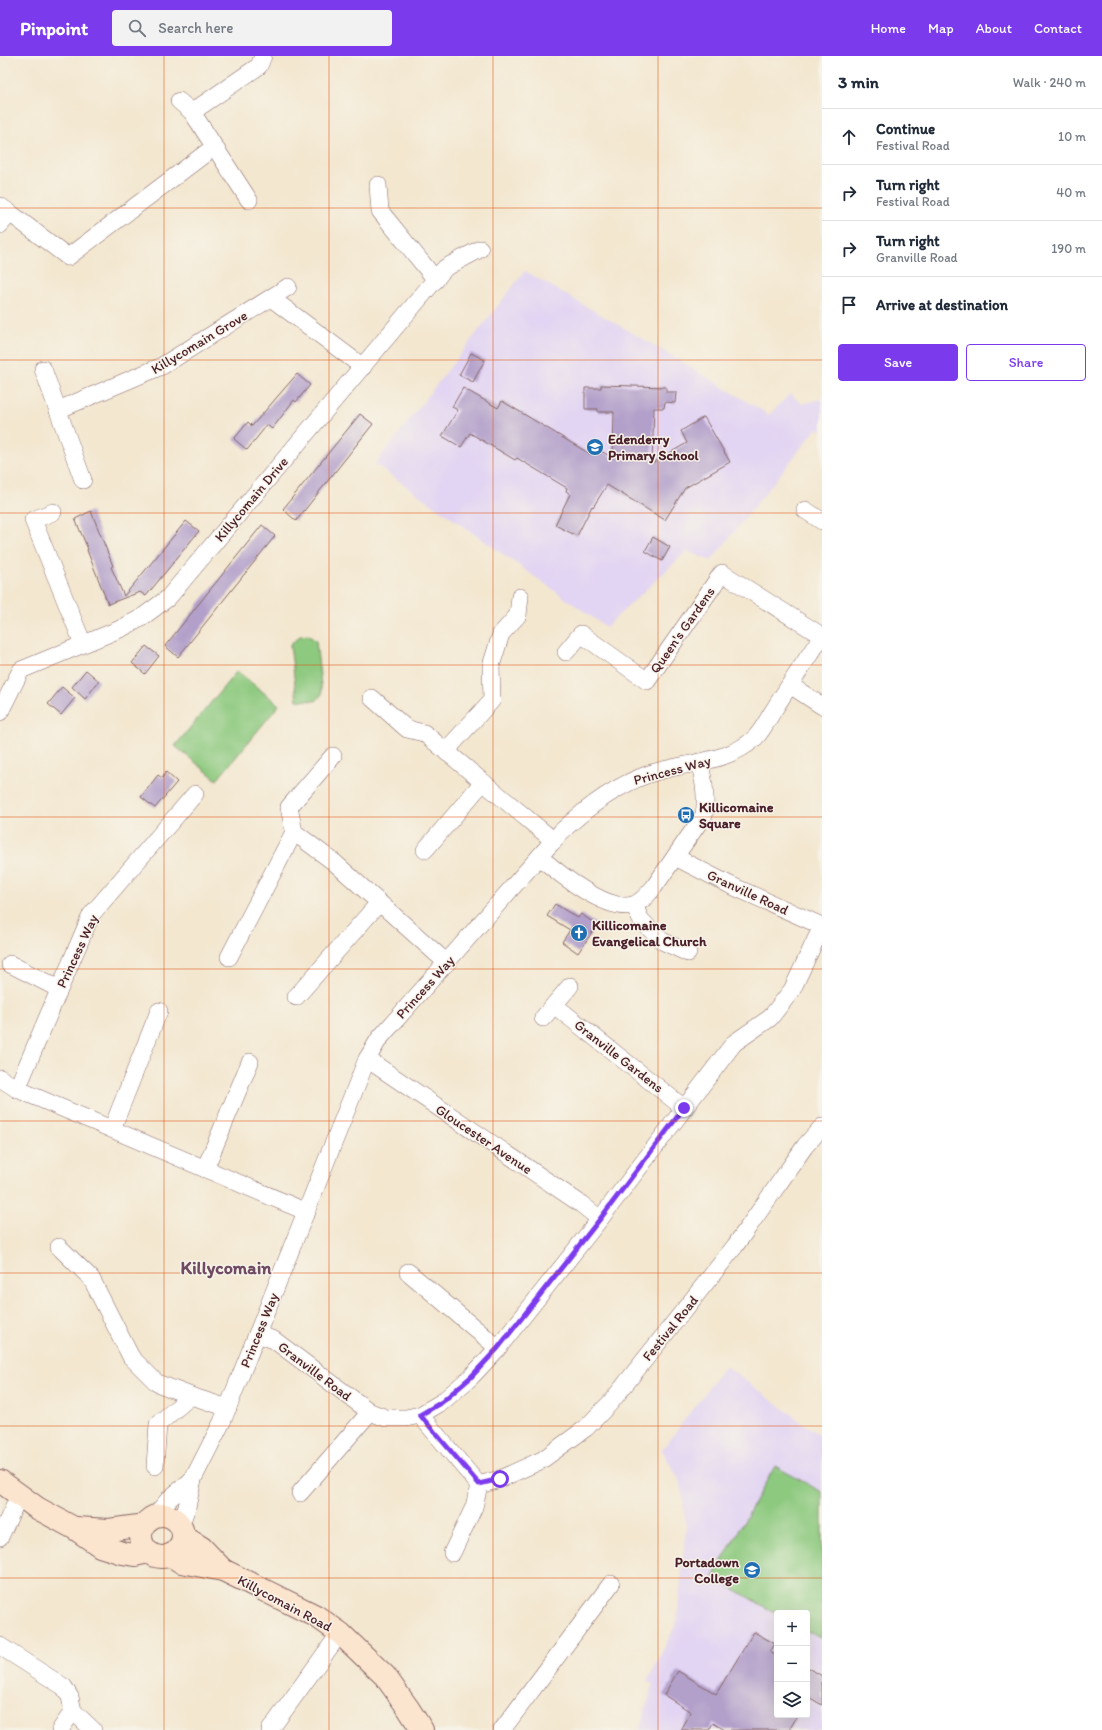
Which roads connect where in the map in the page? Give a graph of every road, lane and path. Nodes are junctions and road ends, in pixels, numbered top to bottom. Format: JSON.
{"nodes":[{"id":1,"x":264,"y":56,"type":"edge"},
{"id":2,"x":179,"y":102,"type":"dead end"},
{"id":3,"x":192,"y":112,"type":"junction"},
{"id":4,"x":214,"y":147,"type":"junction"},
{"id":5,"x":378,"y":186,"type":"dead end"},
{"id":6,"x":249,"y":200,"type":"dead end"},
{"id":7,"x":3,"y":215,"type":"edge"},
{"id":8,"x":480,"y":249,"type":"dead end"},
{"id":9,"x":436,"y":280,"type":"junction"},
{"id":10,"x":288,"y":287,"type":"dead end"},
{"id":11,"x":271,"y":298,"type":"junction"},
{"id":12,"x":363,"y":367,"type":"junction"},
{"id":13,"x":43,"y":369,"type":"dead end"},
{"id":14,"x":58,"y":410,"type":"junction"},
{"id":15,"x":83,"y":480,"type":"dead end"},
{"id":16,"x":805,"y":510,"type":"dead end"},
{"id":17,"x":53,"y":512,"type":"dead end"},
{"id":18,"x":822,"y":521,"type":"edge"},
{"id":19,"x":520,"y":597,"type":"dead end"},
{"id":20,"x":822,"y":636,"type":"edge"},
{"id":21,"x":83,"y":644,"type":"junction"},
{"id":22,"x":566,"y":652,"type":"dead end"},
{"id":23,"x":790,"y":685,"type":"junction"},
{"id":24,"x":372,"y":698,"type":"dead end"},
{"id":25,"x":822,"y":706,"type":"edge"},
{"id":26,"x":0,"y":712,"type":"edge"},
{"id":27,"x":447,"y":753,"type":"junction"},
{"id":28,"x":333,"y":756,"type":"dead end"},
{"id":29,"x":699,"y":762,"type":"junction"},
{"id":30,"x":483,"y":782,"type":"junction"},
{"id":31,"x":196,"y":794,"type":"dead end"},
{"id":32,"x":294,"y":832,"type":"junction"},
{"id":33,"x":554,"y":840,"type":"junction"},
{"id":34,"x":425,"y":850,"type":"dead end"},
{"id":35,"x":540,"y":857,"type":"junction"},
{"id":36,"x":675,"y":857,"type":"junction"},
{"id":37,"x":380,"y":903,"type":"junction"},
{"id":38,"x":634,"y":905,"type":"junction"},
{"id":39,"x":822,"y":926,"type":"edge"},
{"id":40,"x":688,"y":953,"type":"dead end"},
{"id":41,"x":229,"y":957,"type":"dead end"},
{"id":42,"x":447,"y":963,"type":"junction"},
{"id":43,"x":10,"y":964,"type":"dead end"},
{"id":44,"x":570,"y":986,"type":"dead end"},
{"id":45,"x":59,"y":989,"type":"junction"},
{"id":46,"x":296,"y":997,"type":"dead end"},
{"id":47,"x":159,"y":1011,"type":"dead end"},
{"id":48,"x":367,"y":1059,"type":"junction"},
{"id":49,"x":250,"y":1062,"type":"dead end"},
{"id":50,"x":0,"y":1078,"type":"edge"},
{"id":51,"x":17,"y":1089,"type":"junction"},
{"id":52,"x":684,"y":1108,"type":"junction"},
{"id":53,"x":822,"y":1127,"type":"edge"},
{"id":54,"x":112,"y":1129,"type":"junction"},
{"id":55,"x":205,"y":1169,"type":"junction"},
{"id":56,"x":307,"y":1212,"type":"junction"},
{"id":57,"x":600,"y":1219,"type":"junction"},
{"id":58,"x":59,"y":1247,"type":"dead end"},
{"id":59,"x":408,"y":1272,"type":"dead end"},
{"id":60,"x":257,"y":1334,"type":"junction"},
{"id":61,"x":498,"y":1348,"type":"junction"},
{"id":62,"x":191,"y":1396,"type":"junction"},
{"id":63,"x":228,"y":1408,"type":"junction"},
{"id":64,"x":370,"y":1412,"type":"junction"},
{"id":65,"x":420,"y":1415,"type":"junction"},
{"id":66,"x":155,"y":1466,"type":"dead end"},
{"id":67,"x":193,"y":1479,"type":"junction"},
{"id":68,"x":0,"y":1481,"type":"edge"},
{"id":69,"x":479,"y":1484,"type":"junction"},
{"id":70,"x":300,"y":1493,"type":"dead end"},
{"id":71,"x":19,"y":1496,"type":"junction"},
{"id":72,"x":149,"y":1521,"type":"junction"},
{"id":73,"x":74,"y":1528,"type":"junction"},
{"id":74,"x":182,"y":1531,"type":"junction"},
{"id":75,"x":0,"y":1537,"type":"edge"},
{"id":76,"x":148,"y":1552,"type":"junction"},
{"id":77,"x":452,"y":1553,"type":"dead end"},
{"id":78,"x":170,"y":1555,"type":"junction"},
{"id":79,"x":223,"y":1570,"type":"junction"},
{"id":80,"x":611,"y":1584,"type":"dead end"},
{"id":81,"x":340,"y":1632,"type":"junction"},
{"id":82,"x":0,"y":1646,"type":"edge"},
{"id":83,"x":73,"y":1711,"type":"junction"},
{"id":84,"x":60,"y":1730,"type":"edge"},
{"id":85,"x":93,"y":1730,"type":"edge"},
{"id":86,"x":270,"y":1730,"type":"edge"},
{"id":87,"x":422,"y":1730,"type":"edge"},
{"id":88,"x":502,"y":1730,"type":"edge"}],
"edges":[{"from":1,"to":3,"type":"street"},
{"from":2,"to":3,"type":"street"},
{"from":3,"to":4,"type":"street"},
{"from":4,"to":6,"type":"street"},
{"from":4,"to":7,"type":"street"},
{"from":5,"to":9,"type":"street"},
{"from":8,"to":9,"type":"street","name":"Killycomain Drive"},
{"from":9,"to":12,"type":"street","name":"Killycomain Drive"},
{"from":10,"to":11,"type":"street","name":"Killycomain Grove"},
{"from":11,"to":12,"type":"street"},
{"from":11,"to":14,"type":"street","name":"Killycomain Grove"},
{"from":12,"to":21,"type":"street","name":"Killycomain Drive"},
{"from":13,"to":14,"type":"street"},
{"from":14,"to":15,"type":"street"},
{"from":16,"to":18,"type":"street"},
{"from":17,"to":21,"type":"street"},
{"from":19,"to":27,"type":"street"},
{"from":20,"to":22,"type":"street","name":"Queen's Gardens"},
{"from":20,"to":23,"type":"street","name":"Princess Way"},
{"from":21,"to":26,"type":"street","name":"Killycomain Drive"},
{"from":23,"to":25,"type":"street"},
{"from":23,"to":29,"type":"street","name":"Princess Way"},
{"from":24,"to":27,"type":"street"},
{"from":27,"to":30,"type":"street"},
{"from":28,"to":32,"type":"street"},
{"from":29,"to":33,"type":"street","name":"Princess Way"},
{"from":29,"to":36,"type":"street"},
{"from":30,"to":33,"type":"street"},
{"from":30,"to":34,"type":"street"},
{"from":31,"to":45,"type":"street","name":"Princess Way"},
{"from":32,"to":37,"type":"street"},
{"from":32,"to":41,"type":"street"},
{"from":33,"to":35,"type":"street","name":"Princess Way"},
{"from":35,"to":38,"type":"street"},
{"from":35,"to":42,"type":"street","name":"Princess Way"},
{"from":36,"to":38,"type":"street"},
{"from":36,"to":39,"type":"street","name":"Granville Road"},
{"from":37,"to":42,"type":"street"},
{"from":37,"to":46,"type":"street"},
{"from":38,"to":40,"type":"street"},
{"from":39,"to":52,"type":"street","name":"Granville Road"},
{"from":42,"to":48,"type":"street","name":"Princess Way"},
{"from":43,"to":45,"type":"street"},
{"from":44,"to":52,"type":"street","name":"Granville Gardens"},
{"from":45,"to":51,"type":"street","name":"Princess Way"},
{"from":47,"to":54,"type":"street"},
{"from":48,"to":56,"type":"street","name":"Princess Way"},
{"from":48,"to":57,"type":"street","name":"Gloucester Avenue"},
{"from":49,"to":55,"type":"street"},
{"from":50,"to":51,"type":"street"},
{"from":51,"to":54,"type":"street"},
{"from":52,"to":57,"type":"street","name":"Granville Road"},
{"from":53,"to":69,"type":"street","name":"Festival Road"},
{"from":54,"to":55,"type":"street"},
{"from":55,"to":56,"type":"street"},
{"from":56,"to":60,"type":"street","name":"Princess Way"},
{"from":57,"to":61,"type":"street","name":"Granville Road"},
{"from":58,"to":62,"type":"street"},
{"from":59,"to":61,"type":"street"},
{"from":60,"to":63,"type":"street","name":"Princess Way"},
{"from":60,"to":64,"type":"street","name":"Granville Road"},
{"from":61,"to":65,"type":"street","name":"Granville Road"},
{"from":62,"to":63,"type":"street"},
{"from":62,"to":66,"type":"street"},
{"from":63,"to":67,"type":"street","name":"Princess Way"},
{"from":64,"to":65,"type":"street","name":"Granville Road"},
{"from":64,"to":70,"type":"street"},
{"from":65,"to":69,"type":"street"},
{"from":67,"to":72,"type":"street","name":"Princess Way"},
{"from":67,"to":74,"type":"street","name":"Princess Way"},
{"from":68,"to":71,"type":"street"},
{"from":69,"to":77,"type":"street"},
{"from":71,"to":73,"type":"street"},
{"from":71,"to":75,"type":"street"},
{"from":72,"to":73,"type":"street"},
{"from":72,"to":74,"type":"street"},
{"from":72,"to":76,"type":"street"},
{"from":73,"to":76,"type":"street"},
{"from":74,"to":78,"type":"street"},
{"from":74,"to":79,"type":"street","name":"Killycomain Road"},
{"from":76,"to":78,"type":"street"},
{"from":78,"to":79,"type":"street","name":"Killycomain Road"},
{"from":79,"to":81,"type":"street","name":"Killycomain Road"},
{"from":80,"to":88,"type":"street"},
{"from":81,"to":86,"type":"street"},
{"from":81,"to":87,"type":"street","name":"Killycomain Road"},
{"from":82,"to":83,"type":"street"},
{"from":83,"to":84,"type":"street"},
{"from":83,"to":85,"type":"street"}]}
